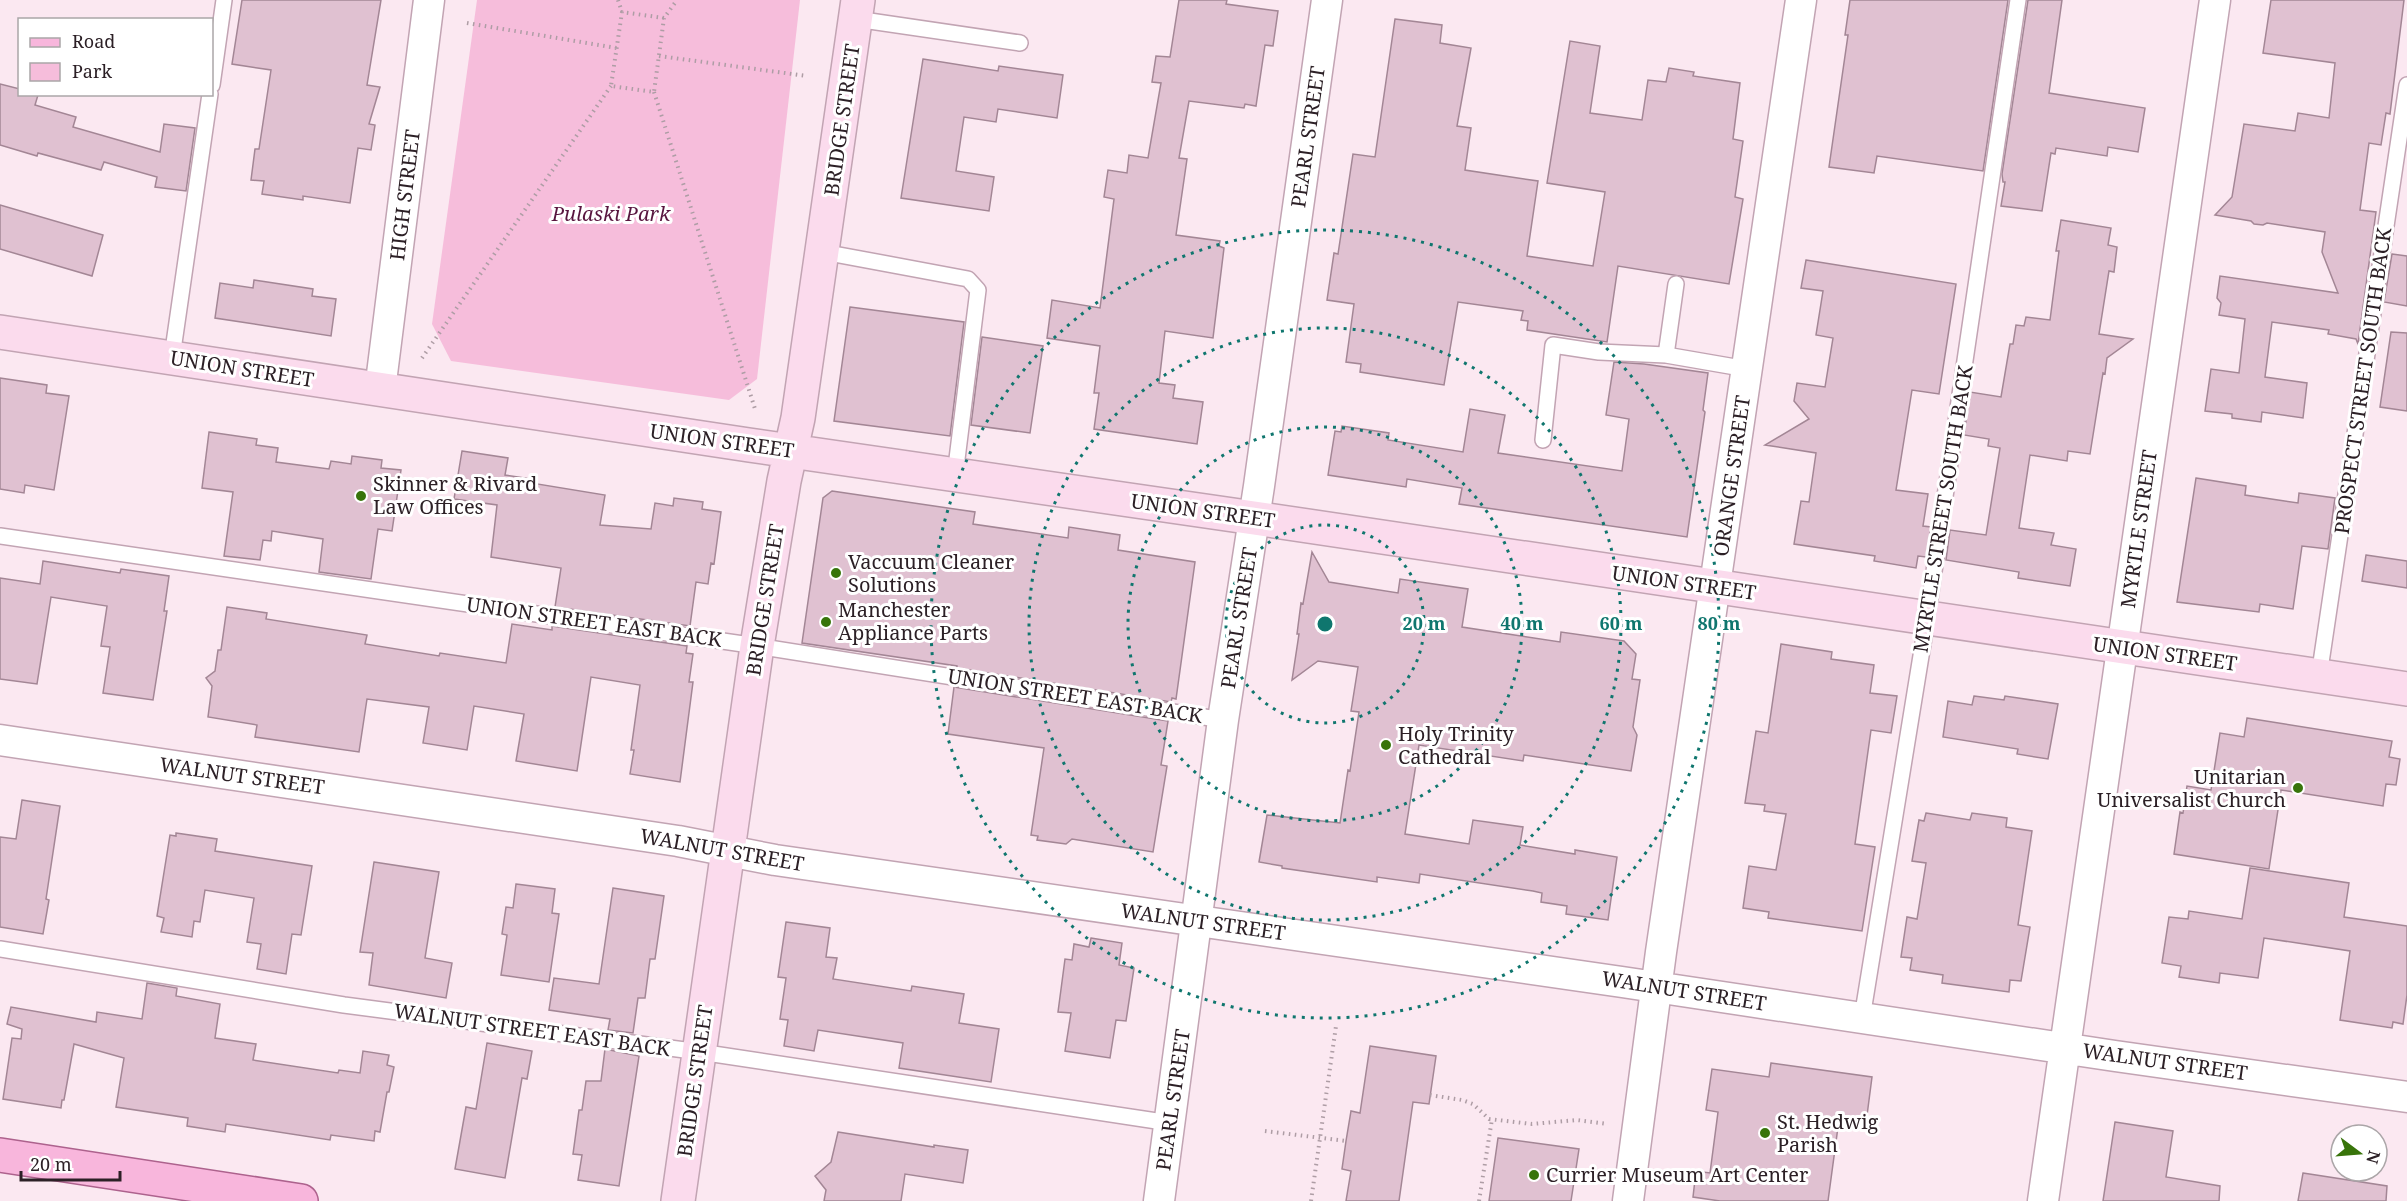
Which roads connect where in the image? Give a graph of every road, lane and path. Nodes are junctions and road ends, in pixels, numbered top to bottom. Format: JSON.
{"nodes":[{"id":1,"x":224,"y":0,"type":"edge"},
{"id":2,"x":429,"y":0,"type":"edge"},
{"id":3,"x":618,"y":0,"type":"edge"},
{"id":4,"x":677,"y":0,"type":"edge"},
{"id":5,"x":1327,"y":0,"type":"edge"},
{"id":6,"x":1801,"y":0,"type":"edge"},
{"id":7,"x":2019,"y":0,"type":"edge"},
{"id":8,"x":2215,"y":0,"type":"edge"},
{"id":9,"x":857,"y":10,"type":"edge"},
{"id":10,"x":622,"y":12,"type":"junction"},
{"id":11,"x":664,"y":18,"type":"junction"},
{"id":12,"x":468,"y":23,"type":"dead end"},
{"id":13,"x":1020,"y":43,"type":"dead end"},
{"id":14,"x":616,"y":48,"type":"junction"},
{"id":15,"x":659,"y":56,"type":"junction"},
{"id":16,"x":807,"y":76,"type":"dead end"},
{"id":17,"x":213,"y":78,"type":"edge"},
{"id":18,"x":2407,"y":85,"type":"edge"},
{"id":19,"x":611,"y":86,"type":"junction"},
{"id":20,"x":654,"y":92,"type":"junction"},
{"id":21,"x":210,"y":96,"type":"edge"},
{"id":22,"x":822,"y":252,"type":"junction"},
{"id":23,"x":1676,"y":284,"type":"dead end"},
{"id":24,"x":0,"y":332,"type":"edge"},
{"id":25,"x":1666,"y":355,"type":"junction"},
{"id":26,"x":172,"y":357,"type":"junction"},
{"id":27,"x":422,"y":358,"type":"dead end"},
{"id":28,"x":1747,"y":369,"type":"junction"},
{"id":29,"x":380,"y":390,"type":"junction"},
{"id":30,"x":756,"y":412,"type":"dead end"},
{"id":31,"x":1544,"y":440,"type":"dead end"},
{"id":32,"x":791,"y":451,"type":"junction"},
{"id":33,"x":955,"y":475,"type":"junction"},
{"id":34,"x":1254,"y":518,"type":"junction"},
{"id":35,"x":0,"y":536,"type":"edge"},
{"id":36,"x":1715,"y":588,"type":"junction"},
{"id":37,"x":1927,"y":619,"type":"junction"},
{"id":38,"x":757,"y":646,"type":"junction"},
{"id":39,"x":2122,"y":648,"type":"junction"},
{"id":40,"x":2319,"y":676,"type":"junction"},
{"id":41,"x":2407,"y":689,"type":"edge"},
{"id":42,"x":1223,"y":720,"type":"junction"},
{"id":43,"x":0,"y":740,"type":"edge"},
{"id":44,"x":728,"y":850,"type":"junction"},
{"id":45,"x":1196,"y":921,"type":"junction"},
{"id":46,"x":0,"y":950,"type":"edge"},
{"id":47,"x":1656,"y":987,"type":"junction"},
{"id":48,"x":1862,"y":1018,"type":"junction"},
{"id":49,"x":1336,"y":1026,"type":"dead end"},
{"id":50,"x":2066,"y":1048,"type":"junction"},
{"id":51,"x":700,"y":1052,"type":"junction"},
{"id":52,"x":1430,"y":1095,"type":"dead end"},
{"id":53,"x":2407,"y":1097,"type":"edge"},
{"id":54,"x":1492,"y":1119,"type":"junction"},
{"id":55,"x":1170,"y":1123,"type":"junction"},
{"id":56,"x":1611,"y":1124,"type":"dead end"},
{"id":57,"x":1265,"y":1131,"type":"dead end"},
{"id":58,"x":1320,"y":1138,"type":"junction"},
{"id":59,"x":1346,"y":1141,"type":"dead end"},
{"id":60,"x":0,"y":1155,"type":"edge"},
{"id":61,"x":301,"y":1201,"type":"edge"},
{"id":62,"x":678,"y":1201,"type":"edge"},
{"id":63,"x":1159,"y":1201,"type":"edge"},
{"id":64,"x":1311,"y":1201,"type":"edge"},
{"id":65,"x":1479,"y":1201,"type":"edge"},
{"id":66,"x":1628,"y":1201,"type":"edge"},
{"id":67,"x":2043,"y":1201,"type":"edge"}],
"edges":[{"from":1,"to":17,"type":"lane"},
{"from":2,"to":29,"type":"street","name":"HIGH STREET"},
{"from":3,"to":10,"type":"path"},
{"from":4,"to":11,"type":"path"},
{"from":5,"to":34,"type":"street","name":"PEARL STREET"},
{"from":6,"to":28,"type":"street","name":"ORANGE STREET"},
{"from":7,"to":37,"type":"lane","name":"MYRTLE STREET SOUTH BACK"},
{"from":8,"to":39,"type":"street","name":"MYRTLE STREET"},
{"from":9,"to":13,"type":"lane"},
{"from":9,"to":22,"type":"street","name":"BRIDGE STREET"},
{"from":10,"to":11,"type":"path"},
{"from":10,"to":14,"type":"path"},
{"from":11,"to":15,"type":"path"},
{"from":12,"to":14,"type":"path"},
{"from":14,"to":19,"type":"path"},
{"from":15,"to":16,"type":"path"},
{"from":15,"to":20,"type":"path"},
{"from":18,"to":40,"type":"lane","name":"PROSPECT STREET SOUTH BACK"},
{"from":19,"to":20,"type":"path"},
{"from":19,"to":27,"type":"path"},
{"from":20,"to":30,"type":"path"},
{"from":21,"to":26,"type":"lane"},
{"from":22,"to":32,"type":"street","name":"BRIDGE STREET"},
{"from":22,"to":33,"type":"lane"},
{"from":23,"to":25,"type":"lane"},
{"from":24,"to":26,"type":"street","name":"UNION STREET"},
{"from":25,"to":28,"type":"lane"},
{"from":25,"to":31,"type":"lane"},
{"from":26,"to":29,"type":"street","name":"UNION STREET"},
{"from":28,"to":36,"type":"street","name":"ORANGE STREET"},
{"from":29,"to":32,"type":"street","name":"UNION STREET"},
{"from":32,"to":33,"type":"street","name":"UNION STREET"},
{"from":32,"to":38,"type":"street","name":"BRIDGE STREET"},
{"from":33,"to":34,"type":"street","name":"UNION STREET"},
{"from":34,"to":36,"type":"street","name":"UNION STREET"},
{"from":34,"to":42,"type":"street","name":"PEARL STREET"},
{"from":35,"to":38,"type":"lane","name":"UNION STREET EAST BACK"},
{"from":36,"to":37,"type":"street","name":"UNION STREET"},
{"from":36,"to":47,"type":"street","name":"ORANGE STREET"},
{"from":37,"to":39,"type":"street","name":"UNION STREET"},
{"from":37,"to":48,"type":"lane","name":"MYRTLE STREET SOUTH BACK"},
{"from":38,"to":42,"type":"lane","name":"UNION STREET EAST BACK"},
{"from":38,"to":44,"type":"street","name":"BRIDGE STREET"},
{"from":39,"to":40,"type":"street","name":"UNION STREET"},
{"from":39,"to":50,"type":"street","name":"MYRTLE STREET"},
{"from":40,"to":41,"type":"street","name":"UNION STREET"},
{"from":42,"to":45,"type":"street","name":"PEARL STREET"},
{"from":43,"to":44,"type":"street","name":"WALNUT STREET"},
{"from":44,"to":45,"type":"street","name":"WALNUT STREET"},
{"from":44,"to":51,"type":"street","name":"BRIDGE STREET"},
{"from":45,"to":47,"type":"street","name":"WALNUT STREET"},
{"from":45,"to":55,"type":"street","name":"PEARL STREET"},
{"from":46,"to":51,"type":"lane","name":"WALNUT STREET EAST BACK"},
{"from":47,"to":48,"type":"street","name":"WALNUT STREET"},
{"from":47,"to":66,"type":"street","name":"ORANGE STREET"},
{"from":48,"to":50,"type":"street","name":"WALNUT STREET"},
{"from":49,"to":58,"type":"path"},
{"from":50,"to":53,"type":"street","name":"WALNUT STREET"},
{"from":50,"to":67,"type":"street","name":"MYRTLE STREET"},
{"from":51,"to":55,"type":"lane","name":"WALNUT STREET EAST BACK"},
{"from":51,"to":62,"type":"street","name":"BRIDGE STREET"},
{"from":52,"to":54,"type":"path"},
{"from":54,"to":56,"type":"path"},
{"from":54,"to":65,"type":"path"},
{"from":55,"to":63,"type":"street","name":"PEARL STREET"},
{"from":57,"to":58,"type":"path"},
{"from":58,"to":59,"type":"path"},
{"from":58,"to":64,"type":"path"},
{"from":60,"to":61,"type":"main road"}]}
